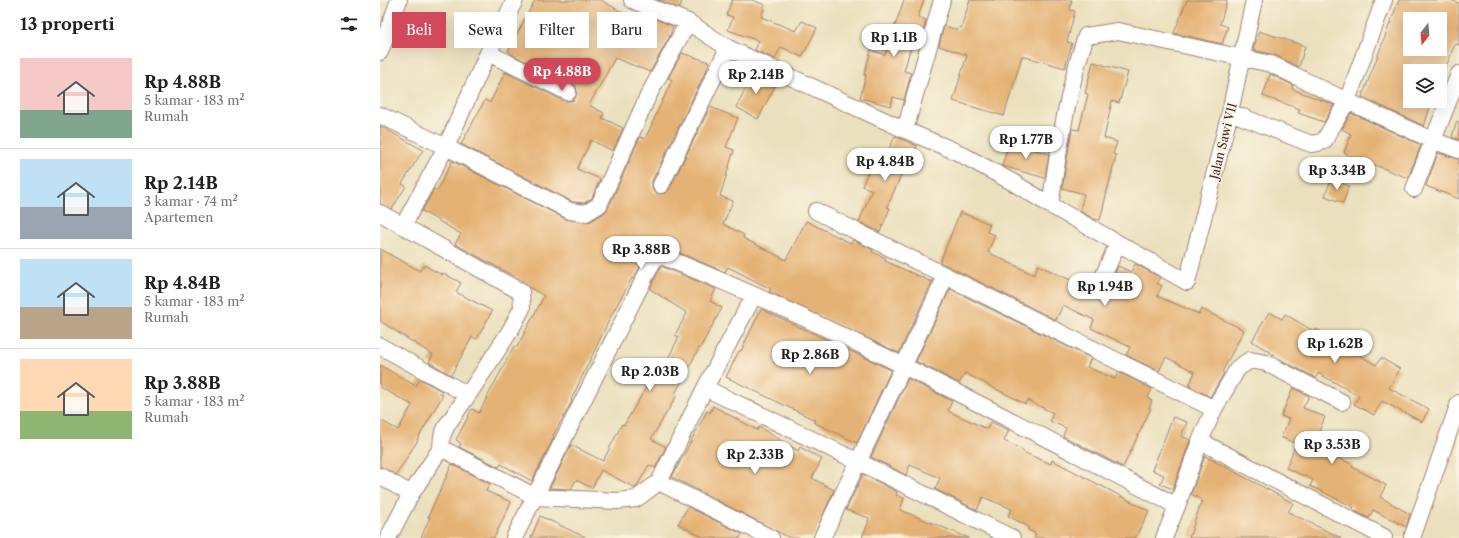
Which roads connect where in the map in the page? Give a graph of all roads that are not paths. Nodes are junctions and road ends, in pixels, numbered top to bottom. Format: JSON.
{"nodes":[{"id":1,"x":399,"y":0,"type":"edge"},
{"id":2,"x":515,"y":0,"type":"edge"},
{"id":3,"x":632,"y":0,"type":"edge"},
{"id":4,"x":942,"y":0,"type":"edge"},
{"id":5,"x":1254,"y":0,"type":"edge"},
{"id":6,"x":1384,"y":0,"type":"edge"},
{"id":7,"x":688,"y":22,"type":"junction"},
{"id":8,"x":381,"y":47,"type":"edge"},
{"id":9,"x":728,"y":48,"type":"junction"},
{"id":10,"x":488,"y":53,"type":"junction"},
{"id":11,"x":1241,"y":58,"type":"junction"},
{"id":12,"x":1459,"y":74,"type":"edge"},
{"id":13,"x":568,"y":92,"type":"dead end"},
{"id":14,"x":1347,"y":101,"type":"junction"},
{"id":15,"x":1230,"y":112,"type":"junction"},
{"id":16,"x":380,"y":115,"type":"edge"},
{"id":17,"x":905,"y":130,"type":"junction"},
{"id":18,"x":1432,"y":140,"type":"junction"},
{"id":19,"x":446,"y":147,"type":"junction"},
{"id":20,"x":1459,"y":150,"type":"edge"},
{"id":21,"x":661,"y":185,"type":"dead end"},
{"id":22,"x":1414,"y":189,"type":"dead end"},
{"id":23,"x":1050,"y":205,"type":"junction"},
{"id":24,"x":816,"y":210,"type":"dead end"},
{"id":25,"x":380,"y":213,"type":"edge"},
{"id":26,"x":403,"y":226,"type":"junction"},
{"id":27,"x":1118,"y":243,"type":"junction"},
{"id":28,"x":946,"y":276,"type":"junction"},
{"id":29,"x":1096,"y":290,"type":"dead end"},
{"id":30,"x":754,"y":295,"type":"junction"},
{"id":31,"x":380,"y":346,"type":"edge"},
{"id":32,"x":904,"y":366,"type":"junction"},
{"id":33,"x":706,"y":388,"type":"junction"},
{"id":34,"x":468,"y":396,"type":"junction"},
{"id":35,"x":1342,"y":402,"type":"dead end"},
{"id":36,"x":1459,"y":403,"type":"edge"},
{"id":37,"x":1214,"y":409,"type":"junction"},
{"id":38,"x":1200,"y":441,"type":"junction"},
{"id":39,"x":441,"y":448,"type":"junction"},
{"id":40,"x":859,"y":462,"type":"junction"},
{"id":41,"x":380,"y":476,"type":"edge"},
{"id":42,"x":659,"y":482,"type":"junction"},
{"id":43,"x":411,"y":494,"type":"junction"},
{"id":44,"x":536,"y":497,"type":"junction"},
{"id":45,"x":1177,"y":506,"type":"junction"},
{"id":46,"x":1384,"y":537,"type":"dead end"},
{"id":47,"x":388,"y":538,"type":"edge"},
{"id":48,"x":514,"y":538,"type":"edge"},
{"id":49,"x":771,"y":538,"type":"edge"},
{"id":50,"x":822,"y":538,"type":"edge"},
{"id":51,"x":1012,"y":538,"type":"edge"},
{"id":52,"x":1164,"y":538,"type":"edge"},
{"id":53,"x":1412,"y":538,"type":"edge"}],
"edges":[{"from":1,"to":8,"type":"street"},
{"from":2,"to":10,"type":"street"},
{"from":3,"to":7,"type":"street"},
{"from":4,"to":17,"type":"street"},
{"from":5,"to":11,"type":"street","name":"Jalan Sawi VII"},
{"from":6,"to":14,"type":"street"},
{"from":7,"to":9,"type":"street"},
{"from":7,"to":19,"type":"street"},
{"from":9,"to":17,"type":"street"},
{"from":9,"to":21,"type":"street"},
{"from":10,"to":13,"type":"street"},
{"from":10,"to":19,"type":"street"},
{"from":11,"to":14,"type":"street"},
{"from":11,"to":15,"type":"street","name":"Jalan Sawi VII"},
{"from":11,"to":23,"type":"street"},
{"from":12,"to":18,"type":"street"},
{"from":14,"to":15,"type":"street"},
{"from":14,"to":18,"type":"street"},
{"from":15,"to":27,"type":"street","name":"Jalan Sawi VII"},
{"from":16,"to":19,"type":"street"},
{"from":17,"to":23,"type":"street"},
{"from":18,"to":20,"type":"street"},
{"from":18,"to":22,"type":"street"},
{"from":19,"to":26,"type":"street"},
{"from":23,"to":27,"type":"street"},
{"from":24,"to":28,"type":"street"},
{"from":25,"to":26,"type":"street"},
{"from":26,"to":34,"type":"street"},
{"from":27,"to":29,"type":"street"},
{"from":28,"to":32,"type":"street"},
{"from":28,"to":37,"type":"street"},
{"from":30,"to":32,"type":"street"},
{"from":30,"to":33,"type":"street"},
{"from":30,"to":44,"type":"street"},
{"from":31,"to":34,"type":"street"},
{"from":32,"to":40,"type":"street"},
{"from":32,"to":45,"type":"street"},
{"from":33,"to":40,"type":"street"},
{"from":33,"to":42,"type":"street"},
{"from":34,"to":39,"type":"street"},
{"from":35,"to":37,"type":"street"},
{"from":36,"to":53,"type":"street"},
{"from":37,"to":38,"type":"street"},
{"from":38,"to":45,"type":"street"},
{"from":38,"to":46,"type":"street"},
{"from":39,"to":43,"type":"street"},
{"from":39,"to":44,"type":"street"},
{"from":40,"to":50,"type":"street"},
{"from":40,"to":51,"type":"street"},
{"from":41,"to":43,"type":"street"},
{"from":42,"to":44,"type":"street"},
{"from":42,"to":49,"type":"street"},
{"from":43,"to":47,"type":"street"},
{"from":44,"to":48,"type":"street"},
{"from":45,"to":52,"type":"street"}]}
